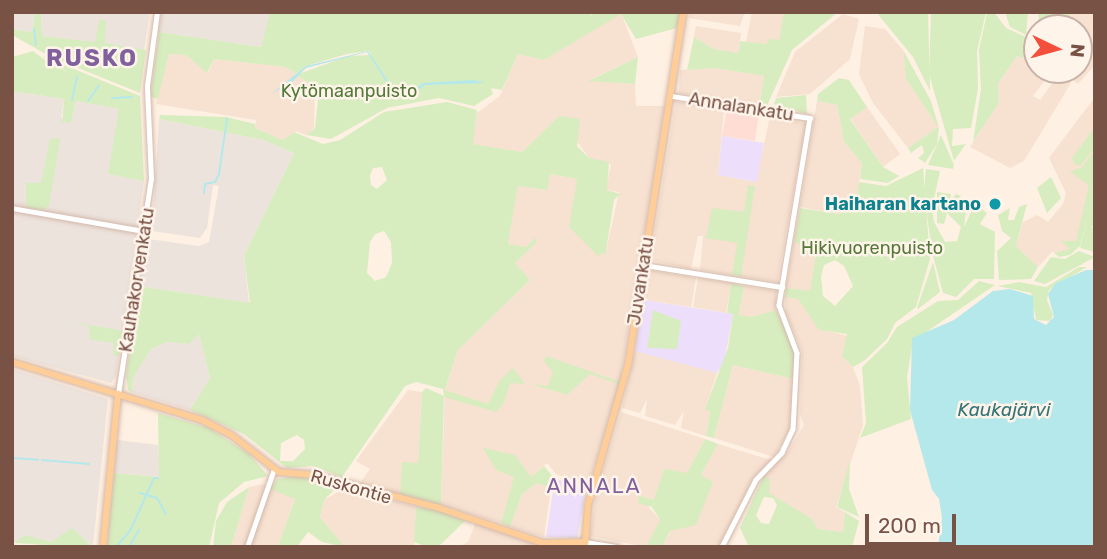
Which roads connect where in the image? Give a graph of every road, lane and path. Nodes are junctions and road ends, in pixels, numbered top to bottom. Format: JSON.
{"nodes":[{"id":1,"x":157,"y":12,"type":"edge"},
{"id":2,"x":683,"y":12,"type":"edge"},
{"id":3,"x":671,"y":96,"type":"junction"},
{"id":4,"x":12,"y":208,"type":"edge"},
{"id":5,"x":144,"y":231,"type":"junction"},
{"id":6,"x":644,"y":265,"type":"junction"},
{"id":7,"x":782,"y":287,"type":"junction"},
{"id":8,"x":12,"y":362,"type":"edge"},
{"id":9,"x":118,"y":394,"type":"junction"},
{"id":10,"x":274,"y":469,"type":"junction"},
{"id":11,"x":585,"y":545,"type":"edge"},
{"id":12,"x":103,"y":547,"type":"edge"},
{"id":13,"x":247,"y":547,"type":"edge"},
{"id":14,"x":618,"y":547,"type":"edge"},
{"id":15,"x":722,"y":547,"type":"edge"}],
"edges":[{"from":1,"to":5,"type":"street","name":"Kauhakorvenkatu"},
{"from":2,"to":3,"type":"main road","name":"Juvankatu"},
{"from":3,"to":6,"type":"main road","name":"Juvankatu"},
{"from":3,"to":7,"type":"street","name":"Annalankatu"},
{"from":4,"to":5,"type":"street"},
{"from":5,"to":9,"type":"street","name":"Kauhakorvenkatu"},
{"from":6,"to":7,"type":"street"},
{"from":6,"to":11,"type":"main road","name":"Juvankatu"},
{"from":7,"to":15,"type":"street"},
{"from":8,"to":9,"type":"main road","name":"Ruskontie"},
{"from":9,"to":10,"type":"main road","name":"Ruskontie"},
{"from":9,"to":12,"type":"main road","name":"Kauhakorvenkatu"},
{"from":10,"to":11,"type":"main road","name":"Ruskontie"},
{"from":10,"to":13,"type":"street"},
{"from":11,"to":14,"type":"street"}]}
